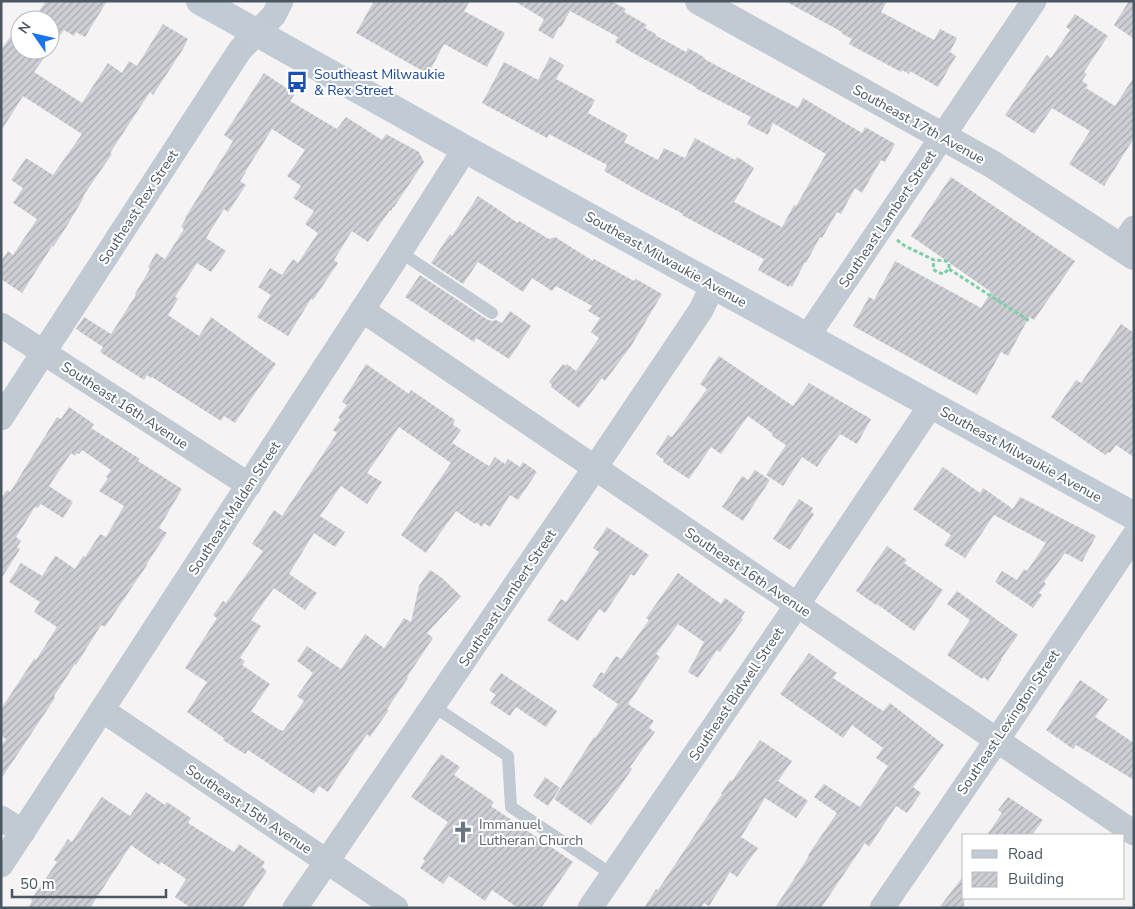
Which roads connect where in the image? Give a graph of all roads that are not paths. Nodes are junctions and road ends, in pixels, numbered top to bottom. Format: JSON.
{"nodes":[{"id":1,"x":200,"y":1,"type":"edge"},
{"id":2,"x":281,"y":1,"type":"edge"},
{"id":3,"x":698,"y":1,"type":"edge"},
{"id":4,"x":1034,"y":1,"type":"edge"},
{"id":5,"x":256,"y":33,"type":"junction"},
{"id":6,"x":943,"y":137,"type":"junction"},
{"id":7,"x":465,"y":149,"type":"junction"},
{"id":8,"x":1129,"y":244,"type":"edge"},
{"id":9,"x":400,"y":252,"type":"junction"},
{"id":10,"x":713,"y":285,"type":"junction"},
{"id":11,"x":362,"y":310,"type":"junction"},
{"id":12,"x":492,"y":313,"type":"dead end"},
{"id":13,"x":1,"y":325,"type":"edge"},
{"id":14,"x":807,"y":337,"type":"junction"},
{"id":15,"x":44,"y":353,"type":"junction"},
{"id":16,"x":931,"y":405,"type":"junction"},
{"id":17,"x":1,"y":418,"type":"edge"},
{"id":18,"x":595,"y":468,"type":"junction"},
{"id":19,"x":249,"y":485,"type":"junction"},
{"id":20,"x":1134,"y":516,"type":"edge"},
{"id":21,"x":1134,"y":536,"type":"edge"},
{"id":22,"x":797,"y":604,"type":"junction"},
{"id":23,"x":433,"y":706,"type":"junction"},
{"id":24,"x":102,"y":710,"type":"junction"},
{"id":25,"x":997,"y":740,"type":"junction"},
{"id":26,"x":1,"y":818,"type":"edge"},
{"id":27,"x":23,"y":832,"type":"junction"},
{"id":28,"x":1134,"y":833,"type":"edge"},
{"id":29,"x":327,"y":861,"type":"junction"},
{"id":30,"x":1,"y":865,"type":"edge"},
{"id":31,"x":613,"y":875,"type":"junction"},
{"id":32,"x":295,"y":908,"type":"edge"},
{"id":33,"x":396,"y":908,"type":"edge"},
{"id":34,"x":590,"y":908,"type":"edge"},
{"id":35,"x":882,"y":908,"type":"edge"}],
"edges":[{"from":1,"to":5,"type":"main road","name":"Southeast Milwaukie Avenue"},
{"from":2,"to":5,"type":"street","name":"Southeast Rex Street"},
{"from":3,"to":6,"type":"street","name":"Southeast 17th Avenue"},
{"from":4,"to":6,"type":"street","name":"Southeast Lambert Street"},
{"from":5,"to":7,"type":"main road","name":"Southeast Milwaukie Avenue"},
{"from":5,"to":15,"type":"street","name":"Southeast Rex Street"},
{"from":6,"to":8,"type":"street","name":"Southeast 17th Avenue"},
{"from":6,"to":14,"type":"street","name":"Southeast Lambert Street"},
{"from":7,"to":9,"type":"street","name":"Southeast Malden Street"},
{"from":7,"to":10,"type":"main road","name":"Southeast Milwaukie Avenue"},
{"from":9,"to":11,"type":"street","name":"Southeast Malden Street"},
{"from":9,"to":12,"type":"lane"},
{"from":10,"to":14,"type":"main road","name":"Southeast Milwaukie Avenue"},
{"from":10,"to":18,"type":"street","name":"Southeast Lambert Street"},
{"from":11,"to":18,"type":"street","name":"Southeast 16th Avenue"},
{"from":11,"to":19,"type":"street","name":"Southeast Malden Street"},
{"from":13,"to":15,"type":"street","name":"Southeast 16th Avenue"},
{"from":14,"to":16,"type":"main road","name":"Southeast Milwaukie Avenue"},
{"from":15,"to":17,"type":"street","name":"Southeast Rex Street"},
{"from":15,"to":19,"type":"street","name":"Southeast 16th Avenue"},
{"from":16,"to":20,"type":"main road","name":"Southeast Milwaukie Avenue"},
{"from":16,"to":22,"type":"street","name":"Southeast Bidwell Street"},
{"from":18,"to":22,"type":"street","name":"Southeast 16th Avenue"},
{"from":18,"to":23,"type":"street","name":"Southeast Lambert Street"},
{"from":19,"to":24,"type":"street","name":"Southeast Malden Street"},
{"from":21,"to":25,"type":"street","name":"Southeast Lexington Street"},
{"from":22,"to":25,"type":"street","name":"Southeast 16th Avenue"},
{"from":22,"to":31,"type":"street","name":"Southeast Bidwell Street"},
{"from":23,"to":29,"type":"street","name":"Southeast Lambert Street"},
{"from":23,"to":31,"type":"lane"},
{"from":24,"to":27,"type":"street","name":"Southeast Malden Street"},
{"from":24,"to":29,"type":"street","name":"Southeast 15th Avenue"},
{"from":25,"to":28,"type":"street","name":"Southeast 16th Avenue"},
{"from":25,"to":35,"type":"street","name":"Southeast Lexington Street"},
{"from":26,"to":27,"type":"street"},
{"from":27,"to":30,"type":"street","name":"Southeast Malden Street"},
{"from":29,"to":32,"type":"street","name":"Southeast Lambert Street"},
{"from":29,"to":33,"type":"street","name":"Southeast 15th Avenue"},
{"from":31,"to":34,"type":"street","name":"Southeast Bidwell Street"}]}
